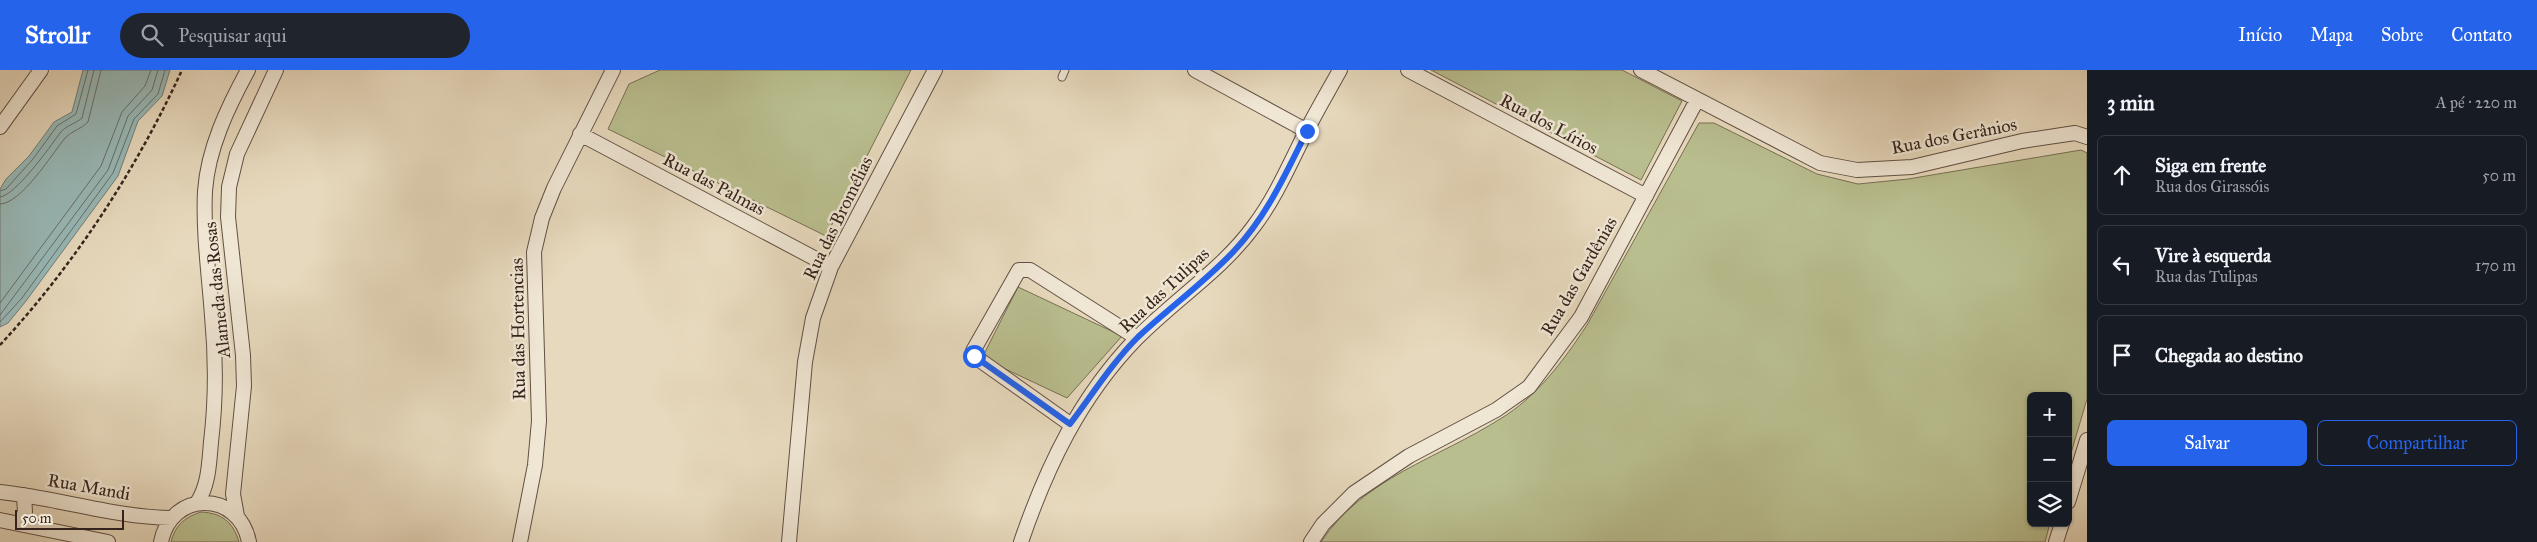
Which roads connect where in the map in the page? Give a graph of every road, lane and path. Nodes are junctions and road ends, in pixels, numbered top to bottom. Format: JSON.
{"nodes":[{"id":1,"x":41,"y":70,"type":"edge"},
{"id":2,"x":182,"y":70,"type":"edge"},
{"id":3,"x":248,"y":70,"type":"edge"},
{"id":4,"x":276,"y":70,"type":"edge"},
{"id":5,"x":613,"y":70,"type":"edge"},
{"id":6,"x":935,"y":70,"type":"edge"},
{"id":7,"x":1195,"y":70,"type":"edge"},
{"id":8,"x":1340,"y":70,"type":"edge"},
{"id":9,"x":1408,"y":70,"type":"edge"},
{"id":10,"x":1641,"y":70,"type":"edge"},
{"id":11,"x":1697,"y":100,"type":"junction"},
{"id":12,"x":0,"y":127,"type":"edge"},
{"id":13,"x":1307,"y":131,"type":"junction"},
{"id":14,"x":580,"y":134,"type":"junction"},
{"id":15,"x":2087,"y":137,"type":"edge"},
{"id":16,"x":1646,"y":196,"type":"junction"},
{"id":17,"x":831,"y":267,"type":"junction"},
{"id":18,"x":1137,"y":338,"type":"junction"},
{"id":19,"x":0,"y":345,"type":"edge"},
{"id":20,"x":1070,"y":424,"type":"junction"},
{"id":21,"x":2087,"y":440,"type":"edge"},
{"id":22,"x":2072,"y":489,"type":"edge"},
{"id":23,"x":0,"y":492,"type":"edge"},
{"id":24,"x":24,"y":495,"type":"junction"},
{"id":25,"x":197,"y":503,"type":"junction"},
{"id":26,"x":237,"y":516,"type":"junction"},
{"id":27,"x":171,"y":518,"type":"junction"},
{"id":28,"x":0,"y":520,"type":"edge"},
{"id":29,"x":20,"y":524,"type":"junction"},
{"id":30,"x":2061,"y":527,"type":"edge"},
{"id":31,"x":108,"y":542,"type":"edge"},
{"id":32,"x":161,"y":542,"type":"edge"},
{"id":33,"x":249,"y":542,"type":"edge"},
{"id":34,"x":520,"y":542,"type":"edge"},
{"id":35,"x":790,"y":542,"type":"edge"},
{"id":36,"x":1021,"y":542,"type":"edge"},
{"id":37,"x":1311,"y":542,"type":"edge"},
{"id":38,"x":2056,"y":542,"type":"edge"}],
"edges":[{"from":1,"to":12,"type":"street"},
{"from":2,"to":19,"type":"path"},
{"from":3,"to":25,"type":"street","name":"Alameda das Rosas"},
{"from":4,"to":26,"type":"street","name":"Alameda das Rosas"},
{"from":5,"to":14,"type":"street","name":"Rua das Hortencias"},
{"from":6,"to":17,"type":"street","name":"Rua das Bromélias"},
{"from":7,"to":13,"type":"street"},
{"from":8,"to":13,"type":"street","name":"Rua das Tulipas"},
{"from":9,"to":16,"type":"street","name":"Rua dos Lírios"},
{"from":10,"to":11,"type":"street","name":"Rua dos Gerânios"},
{"from":11,"to":15,"type":"street","name":"Rua dos Gerânios"},
{"from":11,"to":16,"type":"street","name":"Rua das Gardênias"},
{"from":13,"to":18,"type":"street","name":"Rua das Tulipas"},
{"from":14,"to":17,"type":"street","name":"Rua das Palmas"},
{"from":14,"to":34,"type":"street","name":"Rua das Hortencias"},
{"from":16,"to":37,"type":"street","name":"Rua das Gardênias"},
{"from":17,"to":35,"type":"street","name":"Rua das Bromélias"},
{"from":18,"to":20,"type":"street","name":"Rua das Tulipas"},
{"from":18,"to":20,"type":"street"},
{"from":20,"to":36,"type":"street","name":"Rua das Tulipas"},
{"from":21,"to":22,"type":"street"},
{"from":23,"to":24,"type":"street","name":"Rua Mandi"},
{"from":24,"to":27,"type":"street","name":"Rua Mandi"},
{"from":24,"to":29,"type":"street"},
{"from":25,"to":26,"type":"street"},
{"from":25,"to":27,"type":"street"},
{"from":26,"to":33,"type":"street","name":"Alameda das Rosas"},
{"from":27,"to":32,"type":"street"},
{"from":28,"to":29,"type":"street"},
{"from":29,"to":31,"type":"street"},
{"from":30,"to":38,"type":"street"}]}
